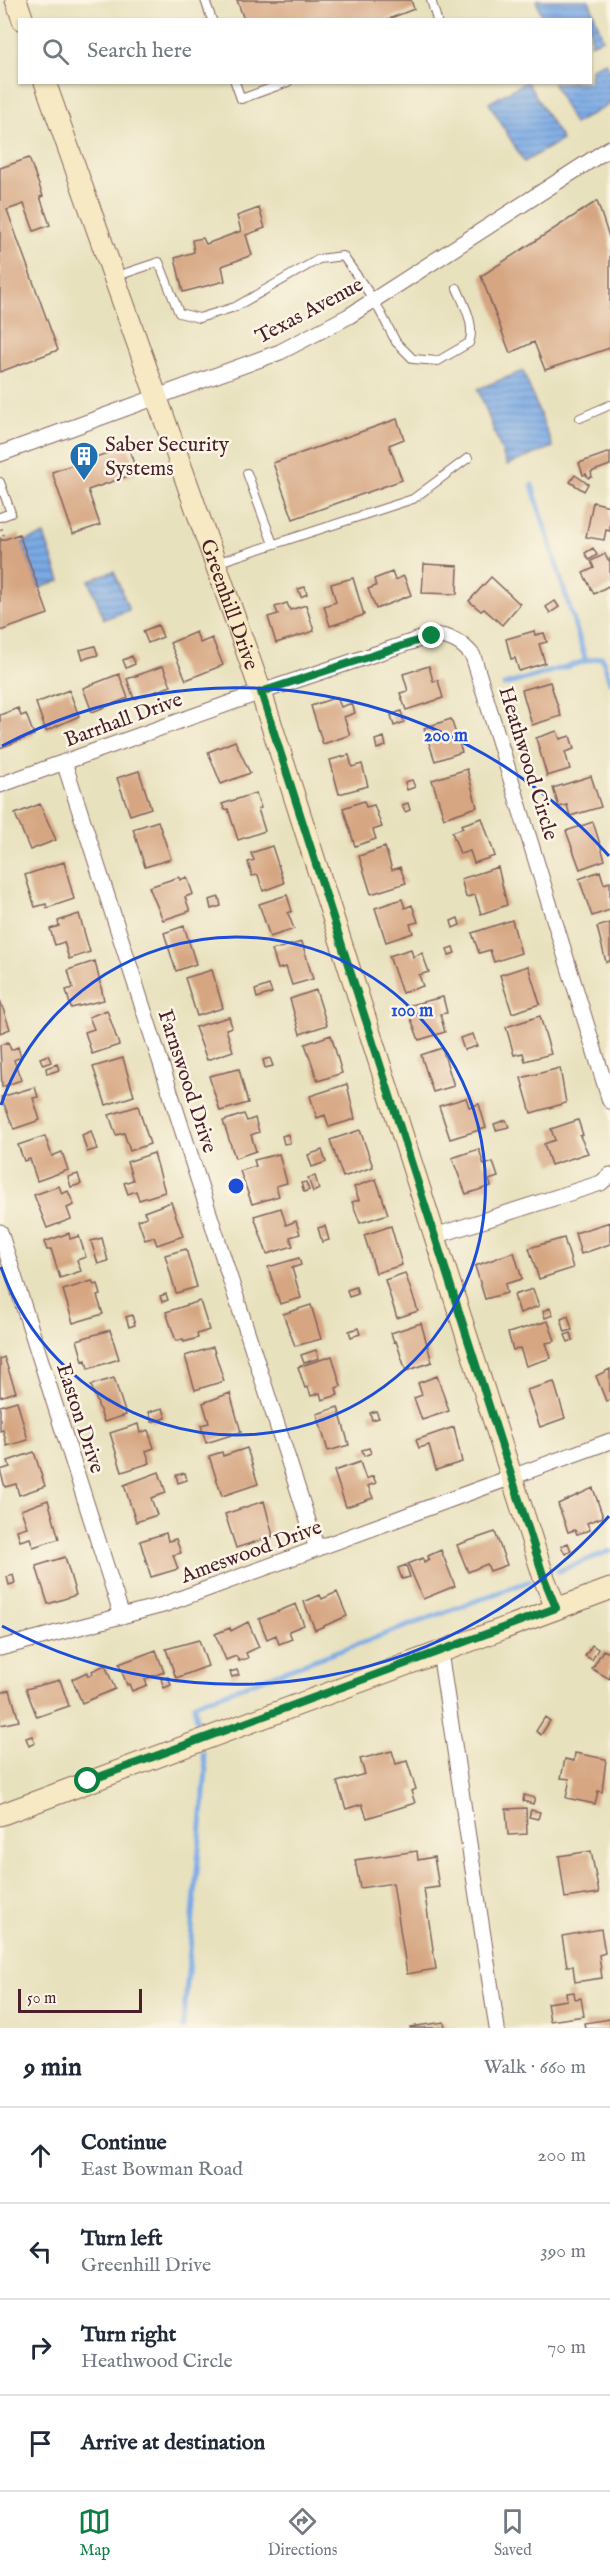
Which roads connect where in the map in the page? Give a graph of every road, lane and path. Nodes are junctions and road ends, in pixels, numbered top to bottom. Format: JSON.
{"nodes":[{"id":1,"x":16,"y":0,"type":"edge"},
{"id":2,"x":205,"y":0,"type":"edge"},
{"id":3,"x":430,"y":0,"type":"edge"},
{"id":4,"x":22,"y":18,"type":"edge"},
{"id":5,"x":211,"y":18,"type":"edge"},
{"id":6,"x":436,"y":18,"type":"edge"},
{"id":7,"x":46,"y":84,"type":"edge"},
{"id":8,"x":236,"y":84,"type":"edge"},
{"id":9,"x":283,"y":84,"type":"edge"},
{"id":10,"x":610,"y":148,"type":"edge"},
{"id":11,"x":113,"y":277,"type":"junction"},
{"id":12,"x":457,"y":288,"type":"dead end"},
{"id":13,"x":374,"y":300,"type":"junction"},
{"id":14,"x":156,"y":397,"type":"junction"},
{"id":15,"x":610,"y":405,"type":"edge"},
{"id":16,"x":580,"y":418,"type":"dead end"},
{"id":17,"x":0,"y":454,"type":"edge"},
{"id":18,"x":468,"y":458,"type":"dead end"},
{"id":19,"x":247,"y":473,"type":"dead end"},
{"id":20,"x":0,"y":482,"type":"edge"},
{"id":21,"x":0,"y":517,"type":"edge"},
{"id":22,"x":0,"y":525,"type":"edge"},
{"id":23,"x":0,"y":539,"type":"edge"},
{"id":24,"x":273,"y":544,"type":"junction"},
{"id":25,"x":214,"y":563,"type":"junction"},
{"id":26,"x":261,"y":692,"type":"junction"},
{"id":27,"x":64,"y":762,"type":"junction"},
{"id":28,"x":0,"y":786,"type":"edge"},
{"id":29,"x":610,"y":1101,"type":"edge"},
{"id":30,"x":610,"y":1175,"type":"edge"},
{"id":31,"x":0,"y":1232,"type":"edge"},
{"id":32,"x":435,"y":1236,"type":"junction"},
{"id":33,"x":610,"y":1441,"type":"edge"},
{"id":34,"x":512,"y":1478,"type":"junction"},
{"id":35,"x":316,"y":1549,"type":"junction"},
{"id":36,"x":610,"y":1589,"type":"edge"},
{"id":37,"x":556,"y":1608,"type":"junction"},
{"id":38,"x":122,"y":1616,"type":"junction"},
{"id":39,"x":0,"y":1648,"type":"edge"},
{"id":40,"x":440,"y":1652,"type":"junction"},
{"id":41,"x":0,"y":1815,"type":"edge"},
{"id":42,"x":497,"y":2028,"type":"edge"}],
"edges":[{"from":1,"to":4,"type":"street"},
{"from":2,"to":5,"type":"lane"},
{"from":3,"to":6,"type":"lane"},
{"from":7,"to":11,"type":"street","name":"Greenhill Drive"},
{"from":8,"to":9,"type":"lane"},
{"from":10,"to":13,"type":"street","name":"Texas Avenue"},
{"from":11,"to":13,"type":"lane"},
{"from":11,"to":14,"type":"street","name":"Greenhill Drive"},
{"from":12,"to":13,"type":"lane"},
{"from":13,"to":14,"type":"street","name":"Texas Avenue"},
{"from":14,"to":17,"type":"street","name":"Texas Avenue"},
{"from":14,"to":25,"type":"street","name":"Greenhill Drive"},
{"from":15,"to":16,"type":"lane"},
{"from":18,"to":24,"type":"lane"},
{"from":19,"to":24,"type":"lane"},
{"from":20,"to":21,"type":"lane"},
{"from":22,"to":23,"type":"path"},
{"from":24,"to":25,"type":"lane"},
{"from":25,"to":26,"type":"street","name":"Greenhill Drive"},
{"from":26,"to":27,"type":"street","name":"Barrhall Drive"},
{"from":26,"to":29,"type":"street","name":"Heathwood Circle"},
{"from":26,"to":32,"type":"street","name":"Greenhill Drive"},
{"from":27,"to":28,"type":"street","name":"Barrhall Drive"},
{"from":27,"to":35,"type":"street","name":"Farnswood Drive"},
{"from":30,"to":32,"type":"street"},
{"from":31,"to":38,"type":"street","name":"Easton Drive"},
{"from":32,"to":34,"type":"street","name":"Greenhill Drive"},
{"from":33,"to":34,"type":"street","name":"Ameswood Drive"},
{"from":34,"to":35,"type":"street","name":"Ameswood Drive"},
{"from":34,"to":37,"type":"street","name":"Greenhill Drive"},
{"from":35,"to":38,"type":"street","name":"Ameswood Drive"},
{"from":36,"to":37,"type":"street"},
{"from":37,"to":40,"type":"street"},
{"from":38,"to":39,"type":"street","name":"Ameswood Drive"},
{"from":40,"to":41,"type":"street"},
{"from":40,"to":42,"type":"street"}]}
